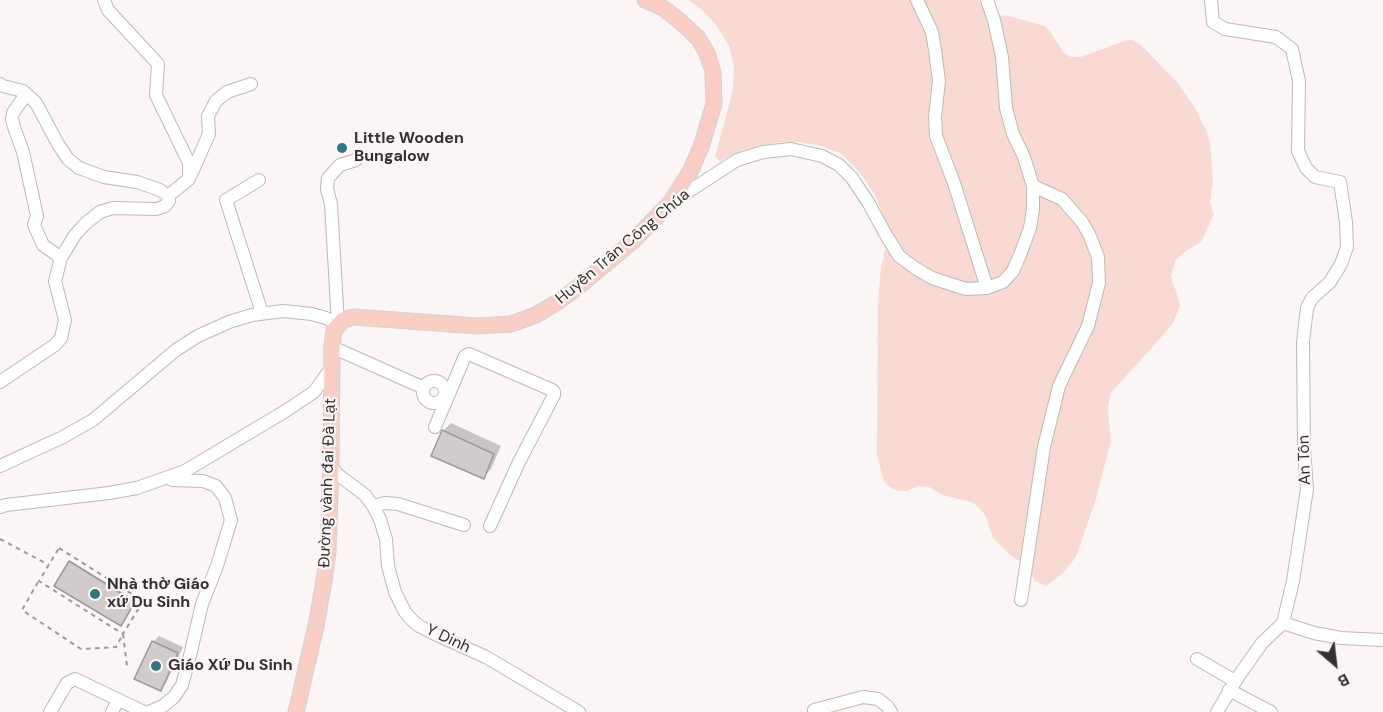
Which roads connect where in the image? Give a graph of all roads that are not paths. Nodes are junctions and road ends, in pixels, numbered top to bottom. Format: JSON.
{"nodes":[{"id":1,"x":104,"y":0,"type":"edge"},
{"id":2,"x":645,"y":0,"type":"edge"},
{"id":3,"x":917,"y":0,"type":"edge"},
{"id":4,"x":987,"y":0,"type":"edge"},
{"id":5,"x":1211,"y":0,"type":"edge"},
{"id":6,"x":0,"y":84,"type":"edge"},
{"id":7,"x":251,"y":84,"type":"dead end"},
{"id":8,"x":26,"y":94,"type":"junction"},
{"id":9,"x":356,"y":160,"type":"dead end"},
{"id":10,"x":189,"y":179,"type":"junction"},
{"id":11,"x":259,"y":180,"type":"dead end"},
{"id":12,"x":1033,"y":186,"type":"junction"},
{"id":13,"x":168,"y":196,"type":"junction"},
{"id":14,"x":670,"y":203,"type":"junction"},
{"id":15,"x":61,"y":258,"type":"junction"},
{"id":16,"x":987,"y":288,"type":"junction"},
{"id":17,"x":262,"y":313,"type":"junction"},
{"id":18,"x":338,"y":324,"type":"junction"},
{"id":19,"x":332,"y":347,"type":"junction"},
{"id":20,"x":332,"y":367,"type":"junction"},
{"id":21,"x":0,"y":382,"type":"edge"},
{"id":22,"x":445,"y":396,"type":"junction"},
{"id":23,"x":435,"y":427,"type":"dead end"},
{"id":24,"x":0,"y":466,"type":"edge"},
{"id":25,"x":331,"y":466,"type":"junction"},
{"id":26,"x":159,"y":480,"type":"junction"},
{"id":27,"x":373,"y":506,"type":"junction"},
{"id":28,"x":0,"y":507,"type":"edge"},
{"id":29,"x":464,"y":525,"type":"dead end"},
{"id":30,"x":490,"y":526,"type":"dead end"},
{"id":31,"x":1022,"y":600,"type":"dead end"},
{"id":32,"x":1283,"y":623,"type":"junction"},
{"id":33,"x":1383,"y":640,"type":"edge"},
{"id":34,"x":1197,"y":659,"type":"dead end"},
{"id":35,"x":1232,"y":686,"type":"junction"},
{"id":36,"x":118,"y":700,"type":"junction"},
{"id":37,"x":814,"y":710,"type":"dead end"},
{"id":38,"x":50,"y":712,"type":"edge"},
{"id":39,"x":112,"y":712,"type":"edge"},
{"id":40,"x":147,"y":712,"type":"edge"},
{"id":41,"x":296,"y":712,"type":"edge"},
{"id":42,"x":579,"y":712,"type":"edge"},
{"id":43,"x":891,"y":712,"type":"edge"},
{"id":44,"x":1217,"y":712,"type":"edge"},
{"id":45,"x":1271,"y":712,"type":"edge"}],
"edges":[{"from":1,"to":10,"type":"street"},
{"from":2,"to":14,"type":"main road"},
{"from":3,"to":16,"type":"street"},
{"from":4,"to":12,"type":"street"},
{"from":5,"to":32,"type":"street","name":"An Tôn"},
{"from":6,"to":8,"type":"street"},
{"from":7,"to":10,"type":"street"},
{"from":8,"to":13,"type":"street"},
{"from":8,"to":15,"type":"street"},
{"from":9,"to":18,"type":"street"},
{"from":10,"to":13,"type":"street"},
{"from":11,"to":17,"type":"street"},
{"from":12,"to":16,"type":"street"},
{"from":12,"to":31,"type":"street"},
{"from":13,"to":15,"type":"street"},
{"from":14,"to":16,"type":"street","name":"Huyền Trân Công Chúa"},
{"from":14,"to":18,"type":"main road","name":"Huyền Trân Công Chúa"},
{"from":15,"to":21,"type":"street"},
{"from":17,"to":18,"type":"street"},
{"from":17,"to":24,"type":"street"},
{"from":18,"to":19,"type":"main road","name":"Đường vành đai Đà Lạt"},
{"from":19,"to":20,"type":"main road","name":"Đường vành đai Đà Lạt"},
{"from":19,"to":22,"type":"street"},
{"from":20,"to":25,"type":"main road","name":"Đường vành đai Đà Lạt"},
{"from":20,"to":26,"type":"street"},
{"from":22,"to":23,"type":"street"},
{"from":22,"to":30,"type":"street"},
{"from":25,"to":27,"type":"street","name":"Y Dinh"},
{"from":25,"to":41,"type":"main road","name":"Đường vành đai Đà Lạt"},
{"from":26,"to":28,"type":"street"},
{"from":26,"to":40,"type":"street"},
{"from":27,"to":29,"type":"street"},
{"from":27,"to":42,"type":"street","name":"Y Dinh"},
{"from":32,"to":33,"type":"street"},
{"from":32,"to":35,"type":"street"},
{"from":34,"to":35,"type":"street"},
{"from":35,"to":44,"type":"street"},
{"from":35,"to":45,"type":"street"},
{"from":36,"to":38,"type":"street"},
{"from":36,"to":39,"type":"street"},
{"from":36,"to":40,"type":"street"},
{"from":37,"to":43,"type":"street"}]}
